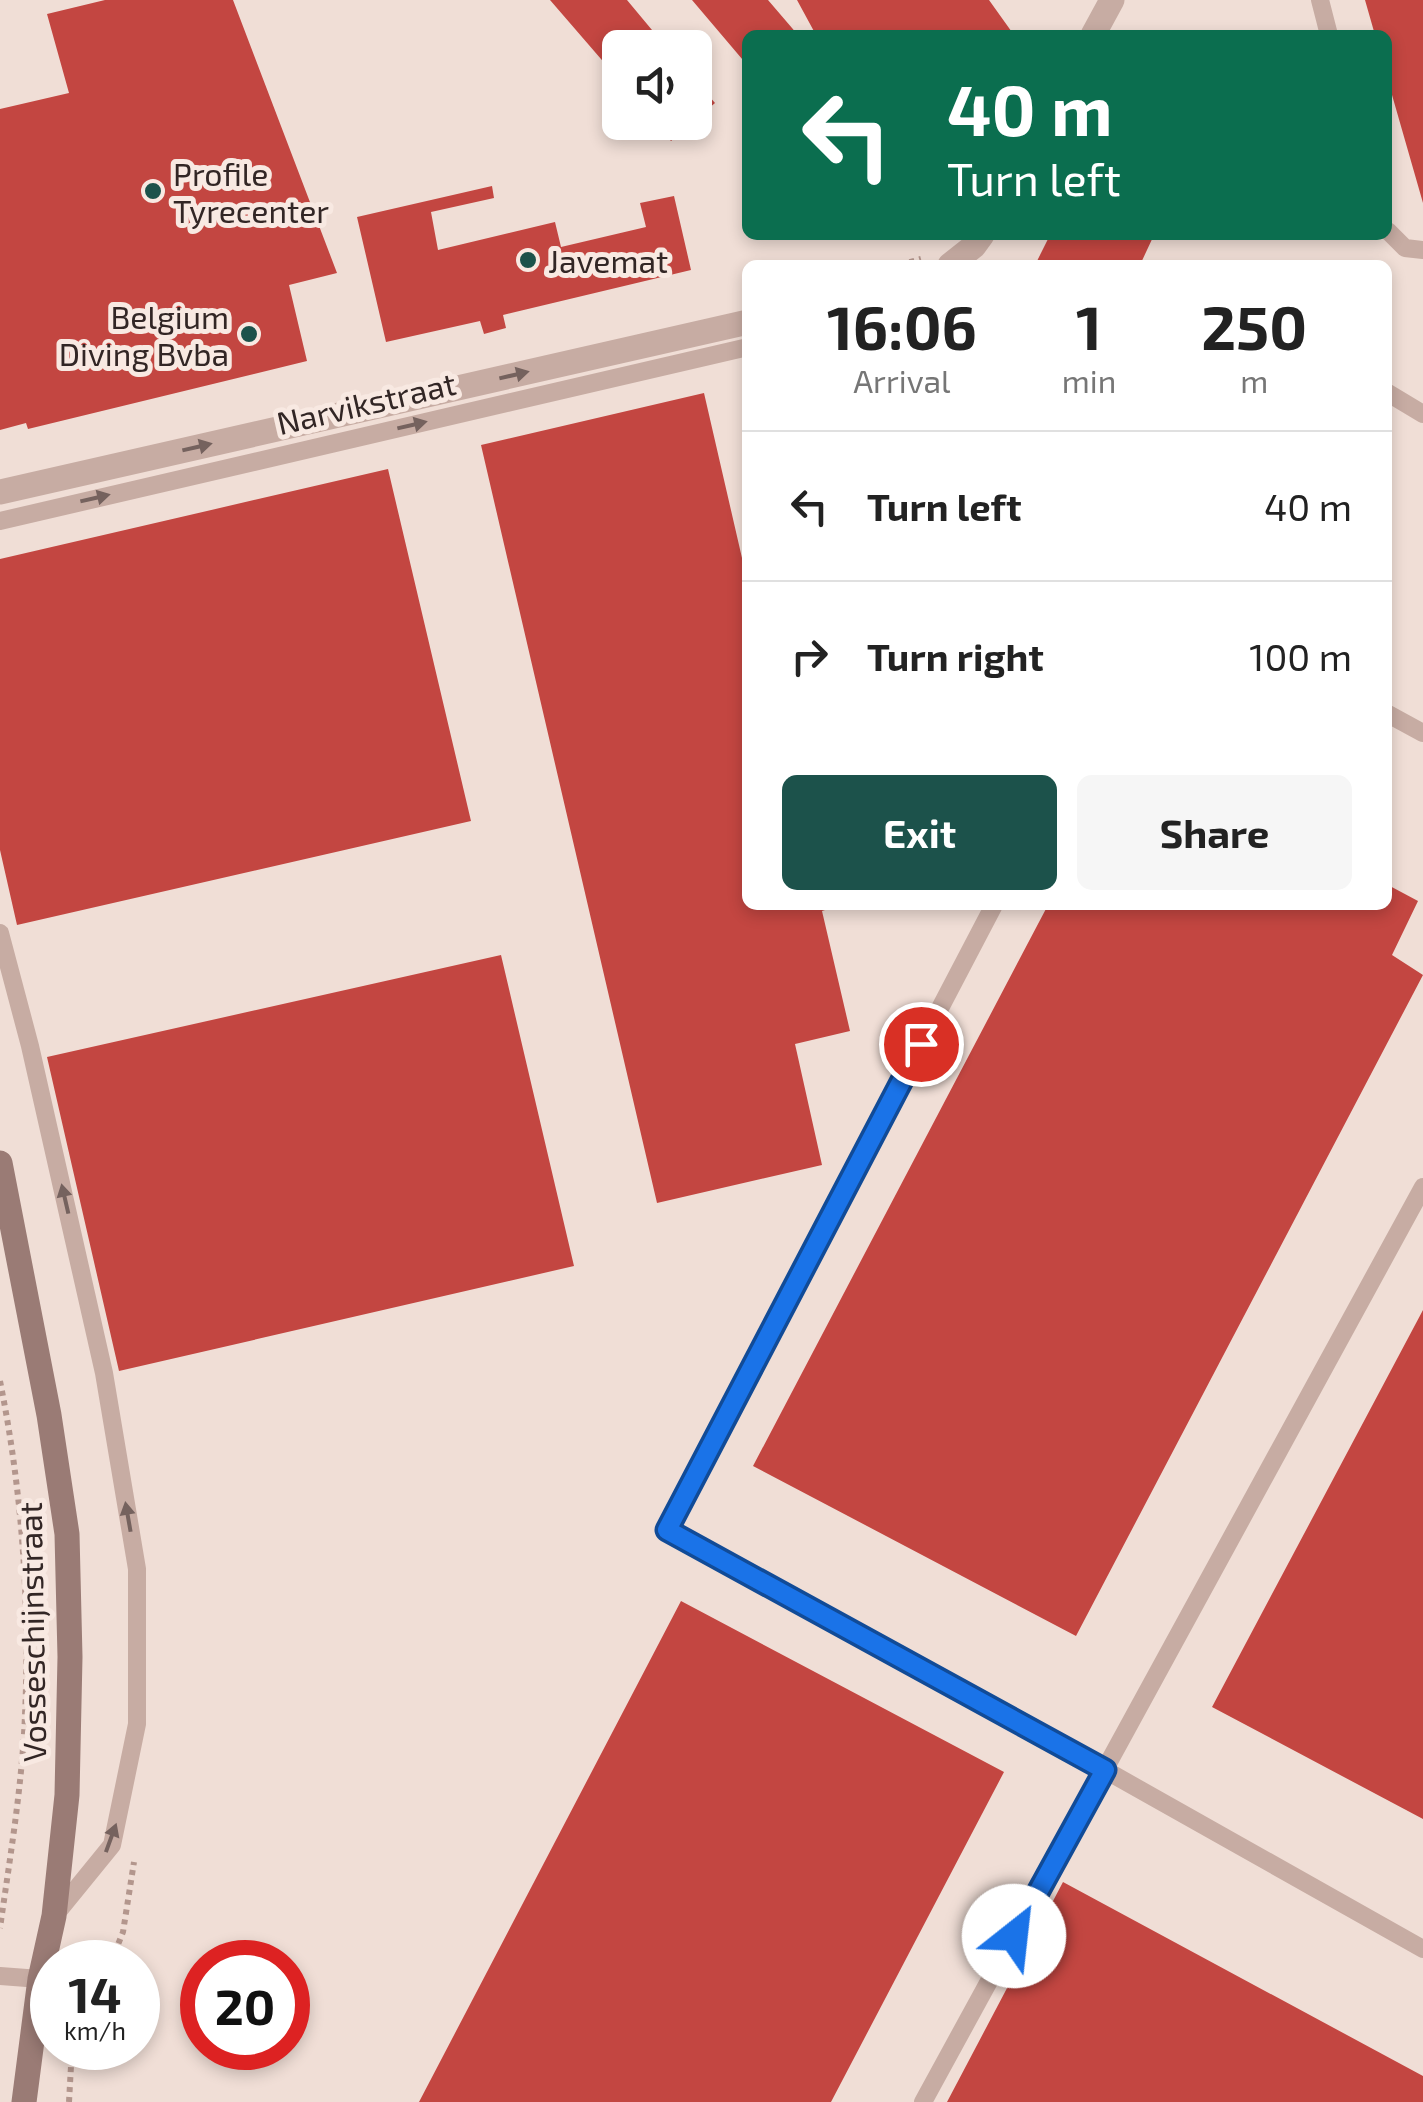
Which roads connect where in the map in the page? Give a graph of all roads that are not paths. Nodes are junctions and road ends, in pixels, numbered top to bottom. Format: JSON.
{"nodes":[{"id":1,"x":1112,"y":0,"type":"edge"},
{"id":2,"x":1320,"y":0,"type":"edge"},
{"id":3,"x":1097,"y":30,"type":"edge"},
{"id":4,"x":1329,"y":30,"type":"edge"},
{"id":5,"x":1392,"y":235,"type":"edge"},
{"id":6,"x":978,"y":240,"type":"edge"},
{"id":7,"x":1423,"y":250,"type":"edge"},
{"id":8,"x":958,"y":260,"type":"edge"},
{"id":9,"x":742,"y":323,"type":"edge"},
{"id":10,"x":742,"y":348,"type":"edge"},
{"id":11,"x":1392,"y":395,"type":"edge"},
{"id":12,"x":1423,"y":414,"type":"edge"},
{"id":13,"x":0,"y":492,"type":"edge"},
{"id":14,"x":0,"y":520,"type":"edge"},
{"id":15,"x":1392,"y":716,"type":"edge"},
{"id":16,"x":1423,"y":734,"type":"edge"},
{"id":17,"x":991,"y":910,"type":"edge"},
{"id":18,"x":0,"y":933,"type":"edge"},
{"id":19,"x":0,"y":1163,"type":"edge"},
{"id":20,"x":1423,"y":1187,"type":"edge"},
{"id":21,"x":1105,"y":1770,"type":"junction"},
{"id":22,"x":54,"y":1916,"type":"junction"},
{"id":23,"x":49,"y":1940,"type":"edge"},
{"id":24,"x":1423,"y":1949,"type":"edge"},
{"id":25,"x":0,"y":1976,"type":"edge"},
{"id":26,"x":30,"y":1978,"type":"edge"},
{"id":27,"x":30,"y":2056,"type":"edge"},
{"id":28,"x":24,"y":2102,"type":"edge"},
{"id":29,"x":923,"y":2102,"type":"edge"}],
"edges":[{"from":1,"to":3,"type":"street"},
{"from":2,"to":4,"type":"lane"},
{"from":5,"to":7,"type":"lane"},
{"from":6,"to":8,"type":"street"},
{"from":13,"to":9,"type":"street","name":"Narvikstraat","one_way":true},
{"from":14,"to":10,"type":"lane","name":"Narvikstraat","one_way":true},
{"from":11,"to":12,"type":"lane"},
{"from":15,"to":16,"type":"lane"},
{"from":17,"to":21,"type":"lane"},
{"from":22,"to":18,"type":"lane","one_way":true},
{"from":19,"to":22,"type":"street","name":"Vosseschijnstraat"},
{"from":20,"to":21,"type":"lane"},
{"from":21,"to":24,"type":"lane"},
{"from":21,"to":29,"type":"lane"},
{"from":22,"to":23,"type":"street","name":"Vosseschijnstraat"},
{"from":25,"to":26,"type":"lane"},
{"from":27,"to":28,"type":"street","name":"Vosseschijnstraat"}]}
